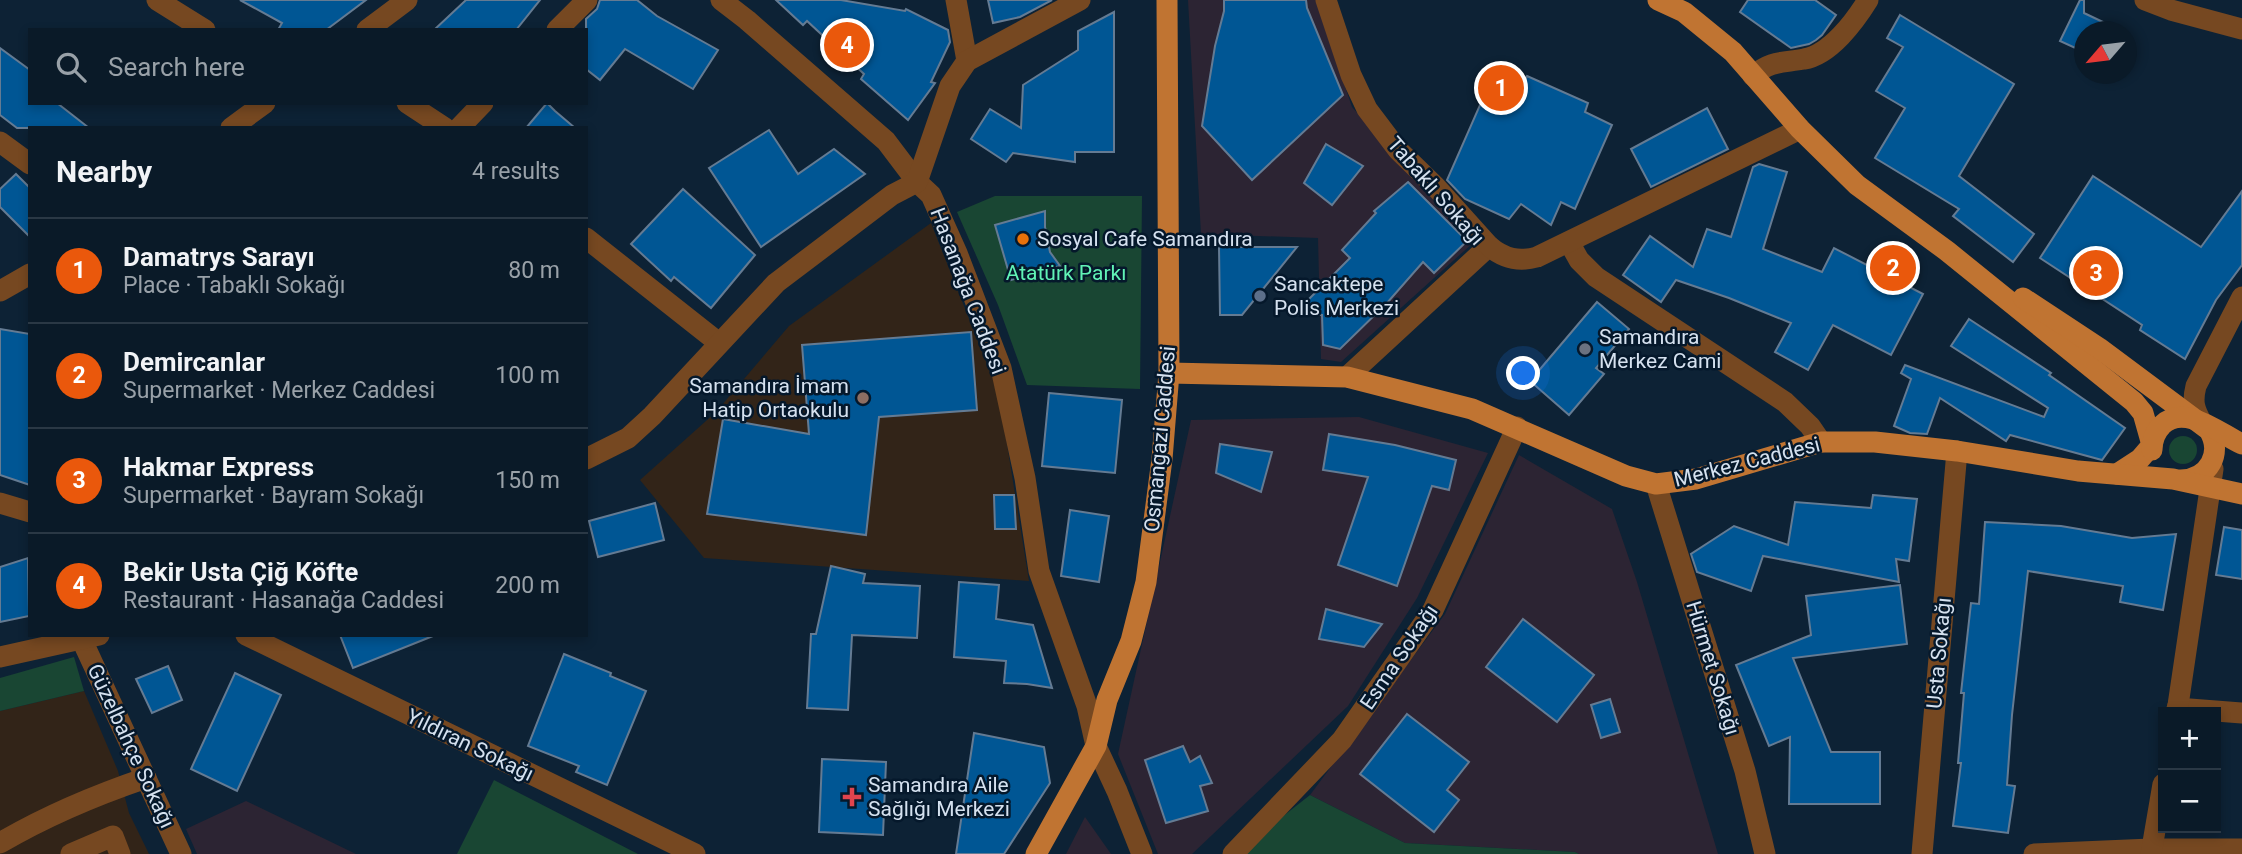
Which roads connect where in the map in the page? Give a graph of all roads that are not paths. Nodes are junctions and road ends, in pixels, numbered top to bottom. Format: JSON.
{"nodes":[{"id":1,"x":157,"y":0,"type":"edge"},
{"id":2,"x":407,"y":0,"type":"edge"},
{"id":3,"x":587,"y":0,"type":"edge"},
{"id":4,"x":721,"y":0,"type":"edge"},
{"id":5,"x":956,"y":0,"type":"edge"},
{"id":6,"x":1080,"y":0,"type":"edge"},
{"id":7,"x":1167,"y":0,"type":"edge"},
{"id":8,"x":1326,"y":0,"type":"edge"},
{"id":9,"x":1658,"y":0,"type":"edge"},
{"id":10,"x":1867,"y":0,"type":"edge"},
{"id":11,"x":2145,"y":0,"type":"edge"},
{"id":12,"x":2174,"y":5,"type":"edge"},
{"id":13,"x":202,"y":28,"type":"edge"},
{"id":14,"x":370,"y":28,"type":"edge"},
{"id":15,"x":559,"y":28,"type":"edge"},
{"id":16,"x":2242,"y":29,"type":"edge"},
{"id":17,"x":967,"y":61,"type":"junction"},
{"id":18,"x":1753,"y":76,"type":"junction"},
{"id":19,"x":262,"y":105,"type":"edge"},
{"id":20,"x":410,"y":105,"type":"edge"},
{"id":21,"x":481,"y":105,"type":"edge"},
{"id":22,"x":234,"y":126,"type":"edge"},
{"id":23,"x":443,"y":126,"type":"edge"},
{"id":24,"x":461,"y":126,"type":"edge"},
{"id":25,"x":1800,"y":129,"type":"junction"},
{"id":26,"x":0,"y":142,"type":"edge"},
{"id":27,"x":28,"y":163,"type":"edge"},
{"id":28,"x":917,"y":181,"type":"junction"},
{"id":29,"x":588,"y":240,"type":"edge"},
{"id":30,"x":1569,"y":242,"type":"junction"},
{"id":31,"x":1489,"y":246,"type":"junction"},
{"id":32,"x":1947,"y":251,"type":"junction"},
{"id":33,"x":2242,"y":297,"type":"edge"},
{"id":34,"x":719,"y":343,"type":"junction"},
{"id":35,"x":1169,"y":373,"type":"junction"},
{"id":36,"x":1347,"y":377,"type":"junction"},
{"id":37,"x":2202,"y":423,"type":"junction"},
{"id":38,"x":1517,"y":428,"type":"junction"},
{"id":39,"x":1821,"y":442,"type":"junction"},
{"id":40,"x":2242,"y":444,"type":"edge"},
{"id":41,"x":2152,"y":445,"type":"junction"},
{"id":42,"x":1957,"y":451,"type":"junction"},
{"id":43,"x":2214,"y":456,"type":"junction"},
{"id":44,"x":588,"y":457,"type":"edge"},
{"id":45,"x":2117,"y":474,"type":"junction"},
{"id":46,"x":2173,"y":479,"type":"junction"},
{"id":47,"x":1656,"y":484,"type":"junction"},
{"id":48,"x":2211,"y":487,"type":"junction"},
{"id":49,"x":2242,"y":494,"type":"edge"},
{"id":50,"x":0,"y":503,"type":"edge"},
{"id":51,"x":28,"y":511,"type":"edge"},
{"id":52,"x":2206,"y":521,"type":"junction"},
{"id":53,"x":90,"y":637,"type":"edge"},
{"id":54,"x":250,"y":637,"type":"edge"},
{"id":55,"x":0,"y":657,"type":"edge"},
{"id":56,"x":2177,"y":707,"type":"edge"},
{"id":57,"x":2221,"y":712,"type":"edge"},
{"id":58,"x":2242,"y":713,"type":"edge"},
{"id":59,"x":1096,"y":746,"type":"junction"},
{"id":60,"x":146,"y":778,"type":"junction"},
{"id":61,"x":2158,"y":812,"type":"edge"},
{"id":62,"x":0,"y":843,"type":"edge"},
{"id":63,"x":2242,"y":849,"type":"edge"},
{"id":64,"x":2151,"y":851,"type":"edge"},
{"id":65,"x":71,"y":854,"type":"edge"},
{"id":66,"x":120,"y":854,"type":"edge"},
{"id":67,"x":181,"y":854,"type":"edge"},
{"id":68,"x":695,"y":854,"type":"edge"},
{"id":69,"x":1036,"y":854,"type":"edge"},
{"id":70,"x":1142,"y":854,"type":"edge"},
{"id":71,"x":1233,"y":854,"type":"edge"},
{"id":72,"x":1765,"y":854,"type":"edge"},
{"id":73,"x":1922,"y":854,"type":"edge"},
{"id":74,"x":2034,"y":854,"type":"edge"}],
"edges":[{"from":1,"to":13,"type":"street"},
{"from":2,"to":14,"type":"street"},
{"from":3,"to":15,"type":"street"},
{"from":4,"to":28,"type":"street","name":"Hasanağa Caddesi"},
{"from":5,"to":17,"type":"street"},
{"from":6,"to":17,"type":"street"},
{"from":7,"to":35,"type":"main road","name":"Osmangazi Caddesi"},
{"from":8,"to":31,"type":"street","name":"Tabaklı Sokağı"},
{"from":9,"to":18,"type":"main road"},
{"from":10,"to":18,"type":"street"},
{"from":11,"to":12,"type":"street"},
{"from":12,"to":16,"type":"street"},
{"from":17,"to":28,"type":"street"},
{"from":18,"to":25,"type":"main road"},
{"from":19,"to":22,"type":"street"},
{"from":20,"to":23,"type":"street"},
{"from":21,"to":24,"type":"street"},
{"from":25,"to":30,"type":"street"},
{"from":25,"to":32,"type":"main road"},
{"from":26,"to":27,"type":"street"},
{"from":28,"to":34,"type":"street"},
{"from":28,"to":59,"type":"street","name":"Hasanağa Caddesi"},
{"from":29,"to":34,"type":"street"},
{"from":30,"to":31,"type":"street"},
{"from":30,"to":39,"type":"street"},
{"from":31,"to":36,"type":"street","name":"Tabaklı Sokağı"},
{"from":32,"to":37,"type":"main road"},
{"from":32,"to":41,"type":"main road"},
{"from":33,"to":37,"type":"street"},
{"from":34,"to":44,"type":"street"},
{"from":35,"to":36,"type":"main road","name":"Merkez Caddesi"},
{"from":35,"to":59,"type":"main road","name":"Osmangazi Caddesi"},
{"from":36,"to":38,"type":"main road","name":"Merkez Caddesi"},
{"from":37,"to":40,"type":"main road"},
{"from":37,"to":41,"type":"main road"},
{"from":37,"to":43,"type":"main road"},
{"from":38,"to":47,"type":"main road","name":"Merkez Caddesi"},
{"from":38,"to":71,"type":"street","name":"Esma Sokağı"},
{"from":39,"to":42,"type":"main road","name":"Merkez Caddesi"},
{"from":39,"to":47,"type":"main road","name":"Merkez Caddesi"},
{"from":41,"to":45,"type":"main road"},
{"from":41,"to":46,"type":"main road"},
{"from":42,"to":45,"type":"main road","name":"Merkez Caddesi"},
{"from":42,"to":73,"type":"street","name":"Usta Sokağı"},
{"from":43,"to":46,"type":"main road"},
{"from":43,"to":48,"type":"street"},
{"from":45,"to":46,"type":"main road","name":"Merkez Caddesi"},
{"from":46,"to":48,"type":"main road"},
{"from":46,"to":52,"type":"street"},
{"from":47,"to":72,"type":"street","name":"Hürmet Sokağı"},
{"from":48,"to":49,"type":"main road"},
{"from":48,"to":52,"type":"street"},
{"from":50,"to":51,"type":"street"},
{"from":52,"to":56,"type":"street"},
{"from":53,"to":55,"type":"street"},
{"from":53,"to":60,"type":"street","name":"Güzelbahçe Sokağı"},
{"from":54,"to":68,"type":"street","name":"Yıldıran Sokağı"},
{"from":57,"to":58,"type":"street"},
{"from":59,"to":69,"type":"main road","name":"Osmangazi Caddesi"},
{"from":59,"to":70,"type":"street"},
{"from":60,"to":62,"type":"street"},
{"from":60,"to":67,"type":"street","name":"Güzelbahçe Sokağı"},
{"from":61,"to":64,"type":"street"},
{"from":63,"to":64,"type":"street"},
{"from":64,"to":74,"type":"street"},
{"from":65,"to":66,"type":"street"}]}
